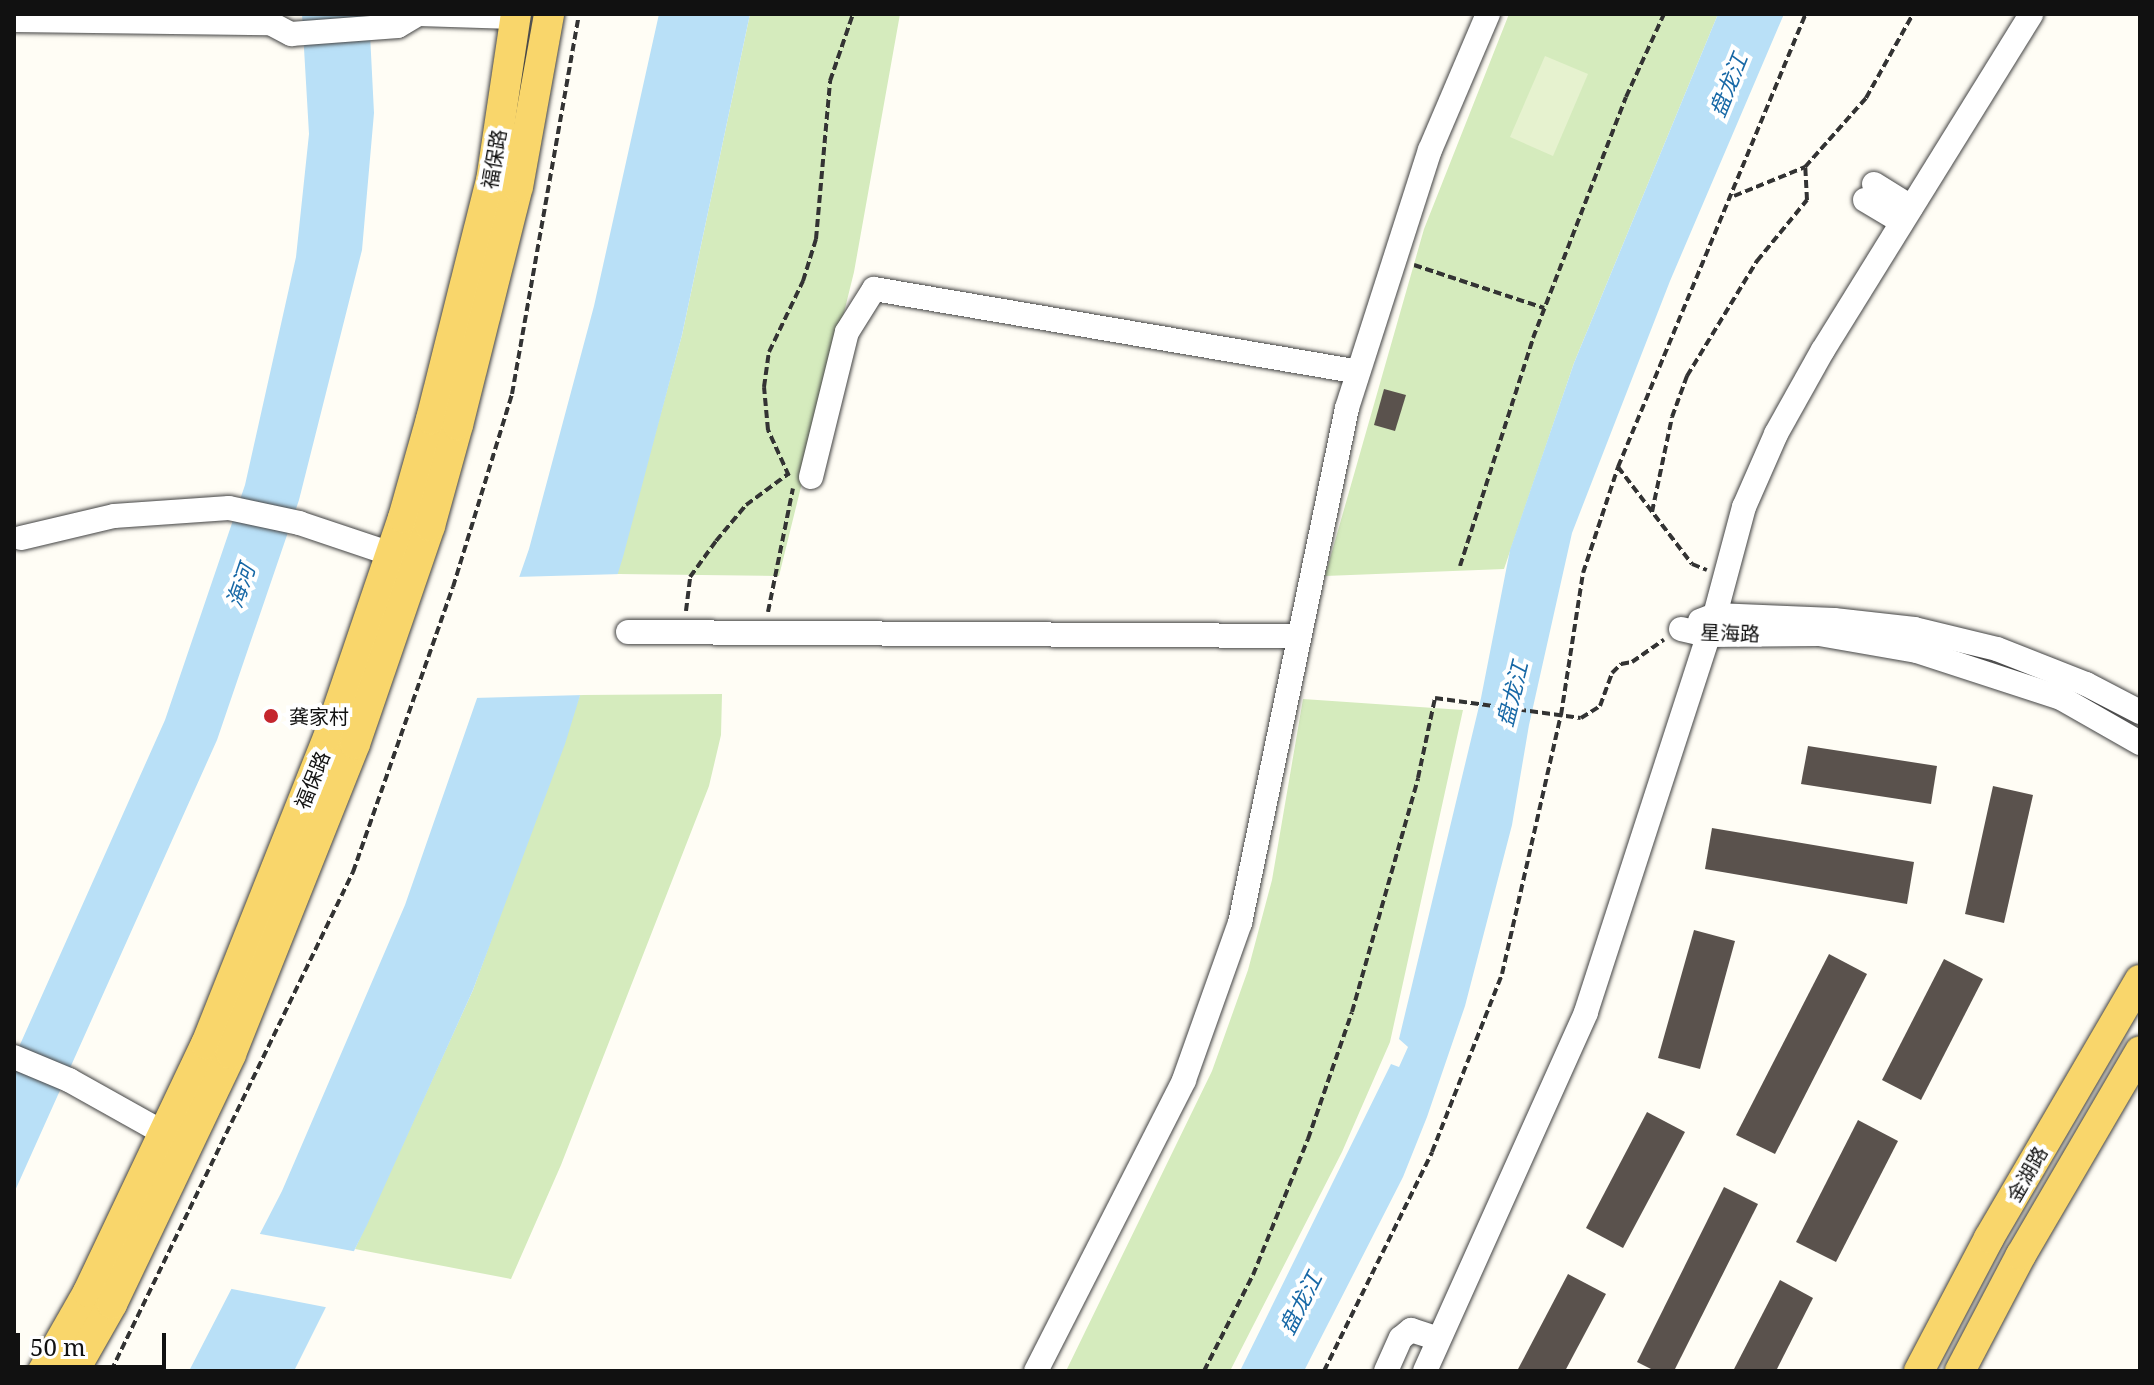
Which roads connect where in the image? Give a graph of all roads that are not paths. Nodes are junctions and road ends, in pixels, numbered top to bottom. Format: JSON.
{"nodes":[{"id":1,"x":419,"y":14,"type":"edge"},
{"id":2,"x":549,"y":14,"type":"edge"},
{"id":3,"x":1488,"y":14,"type":"edge"},
{"id":4,"x":2031,"y":14,"type":"edge"},
{"id":5,"x":516,"y":15,"type":"edge"},
{"id":6,"x":278,"y":18,"type":"edge"},
{"id":7,"x":14,"y":20,"type":"edge"},
{"id":8,"x":1869,"y":192,"type":"dead end"},
{"id":9,"x":1907,"y":215,"type":"junction"},
{"id":10,"x":1358,"y":372,"type":"junction"},
{"id":11,"x":799,"y":475,"type":"road end"},
{"id":12,"x":21,"y":538,"type":"dead end"},
{"id":13,"x":391,"y":554,"type":"junction"},
{"id":14,"x":1712,"y":625,"type":"junction"},
{"id":15,"x":1681,"y":629,"type":"road end"},
{"id":16,"x":628,"y":632,"type":"dead end"},
{"id":17,"x":1299,"y":636,"type":"junction"},
{"id":18,"x":2140,"y":712,"type":"edge"},
{"id":19,"x":2140,"y":743,"type":"edge"},
{"id":20,"x":2140,"y":980,"type":"edge"},
{"id":21,"x":2140,"y":1051,"type":"edge"},
{"id":22,"x":14,"y":1057,"type":"edge"},
{"id":23,"x":164,"y":1133,"type":"junction"},
{"id":24,"x":1438,"y":1339,"type":"junction"},
{"id":25,"x":43,"y":1371,"type":"edge"},
{"id":26,"x":74,"y":1371,"type":"edge"},
{"id":27,"x":1036,"y":1371,"type":"edge"},
{"id":28,"x":1386,"y":1371,"type":"edge"},
{"id":29,"x":1425,"y":1371,"type":"edge"},
{"id":30,"x":1919,"y":1371,"type":"edge"},
{"id":31,"x":1960,"y":1371,"type":"edge"}],
"edges":[{"from":1,"to":5,"type":"street"},
{"from":1,"to":6,"type":"street"},
{"from":2,"to":26,"type":"main road","name":"福保路"},
{"from":3,"to":10,"type":"street"},
{"from":4,"to":9,"type":"street"},
{"from":5,"to":13,"type":"main road","name":"福保路"},
{"from":6,"to":7,"type":"street"},
{"from":8,"to":9,"type":"street"},
{"from":9,"to":14,"type":"street"},
{"from":10,"to":11,"type":"street"},
{"from":10,"to":17,"type":"street"},
{"from":12,"to":13,"type":"street"},
{"from":13,"to":23,"type":"main road","name":"福保路"},
{"from":14,"to":15,"type":"street","name":"星海路"},
{"from":14,"to":18,"type":"street","name":"星海路"},
{"from":14,"to":19,"type":"street","name":"星海路"},
{"from":14,"to":24,"type":"street"},
{"from":16,"to":17,"type":"street"},
{"from":17,"to":27,"type":"street"},
{"from":20,"to":30,"type":"main road","name":"金湖路"},
{"from":21,"to":31,"type":"main road","name":"金湖路"},
{"from":22,"to":23,"type":"street"},
{"from":23,"to":25,"type":"main road","name":"福保路"},
{"from":24,"to":28,"type":"street"},
{"from":24,"to":29,"type":"street"}]}
